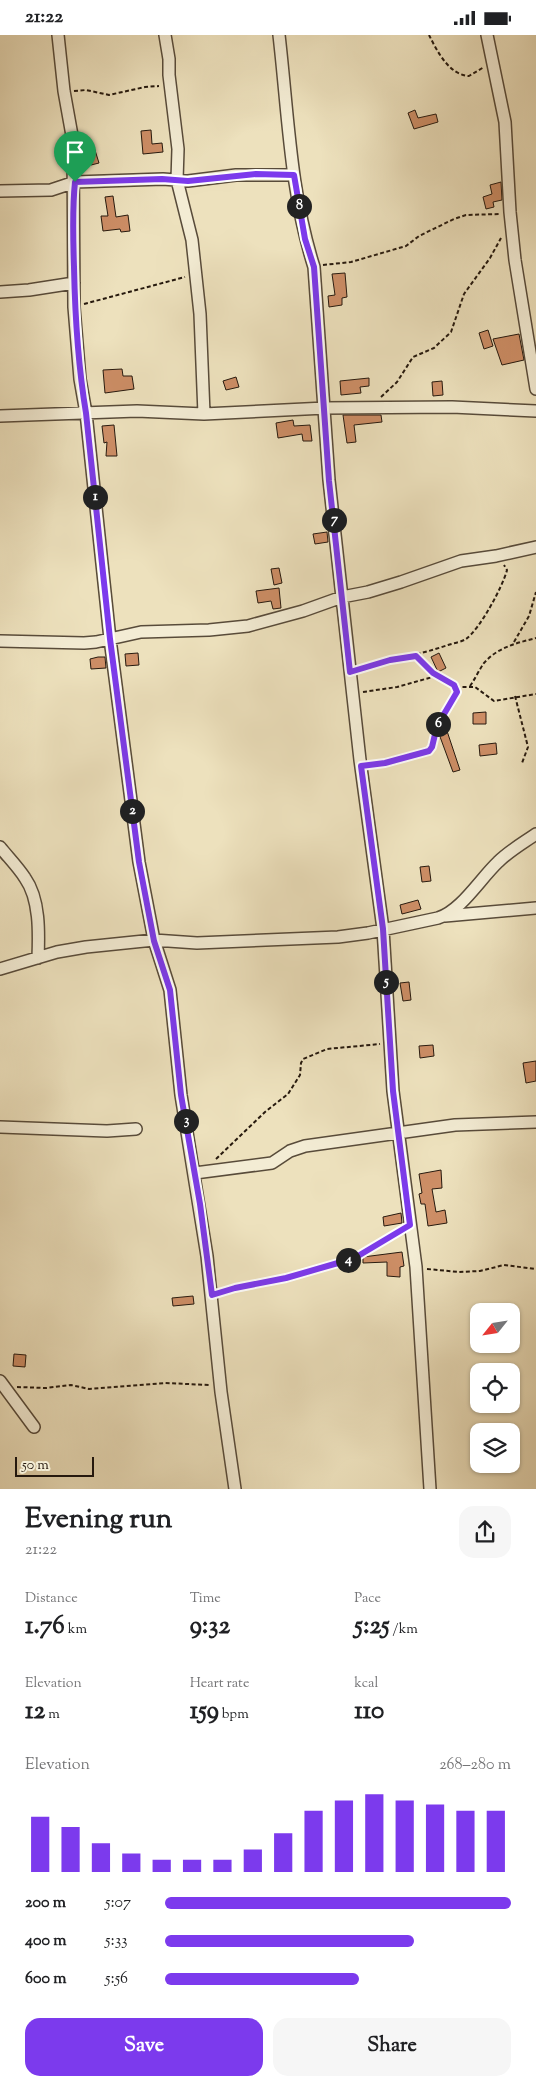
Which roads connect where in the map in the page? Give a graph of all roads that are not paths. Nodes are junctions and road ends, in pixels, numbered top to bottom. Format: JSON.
{"nodes":[{"id":1,"x":58,"y":35,"type":"edge"},
{"id":2,"x":165,"y":35,"type":"edge"},
{"id":3,"x":279,"y":35,"type":"edge"},
{"id":4,"x":487,"y":35,"type":"edge"},
{"id":5,"x":294,"y":175,"type":"junction"},
{"id":6,"x":177,"y":180,"type":"junction"},
{"id":7,"x":75,"y":182,"type":"junction"},
{"id":8,"x":0,"y":191,"type":"edge"},
{"id":9,"x":74,"y":283,"type":"junction"},
{"id":10,"x":0,"y":292,"type":"edge"},
{"id":11,"x":536,"y":389,"type":"edge"},
{"id":12,"x":324,"y":408,"type":"junction"},
{"id":13,"x":536,"y":411,"type":"edge"},
{"id":14,"x":86,"y":413,"type":"junction"},
{"id":15,"x":204,"y":414,"type":"junction"},
{"id":16,"x":0,"y":416,"type":"edge"},
{"id":17,"x":536,"y":547,"type":"edge"},
{"id":18,"x":342,"y":597,"type":"junction"},
{"id":19,"x":110,"y":639,"type":"junction"},
{"id":20,"x":0,"y":641,"type":"edge"},
{"id":21,"x":536,"y":834,"type":"edge"},
{"id":22,"x":0,"y":847,"type":"edge"},
{"id":23,"x":536,"y":908,"type":"edge"},
{"id":24,"x":445,"y":916,"type":"junction"},
{"id":25,"x":383,"y":929,"type":"junction"},
{"id":26,"x":154,"y":941,"type":"junction"},
{"id":27,"x":38,"y":958,"type":"junction"},
{"id":28,"x":0,"y":969,"type":"edge"},
{"id":29,"x":536,"y":1122,"type":"edge"},
{"id":30,"x":0,"y":1127,"type":"edge"},
{"id":31,"x":136,"y":1129,"type":"dead end"},
{"id":32,"x":399,"y":1134,"type":"junction"},
{"id":33,"x":195,"y":1173,"type":"junction"},
{"id":34,"x":3,"y":1384,"type":"edge"},
{"id":35,"x":34,"y":1427,"type":"dead end"},
{"id":36,"x":235,"y":1489,"type":"edge"},
{"id":37,"x":430,"y":1489,"type":"edge"}],
"edges":[{"from":1,"to":7,"type":"street"},
{"from":2,"to":6,"type":"street"},
{"from":3,"to":5,"type":"street"},
{"from":4,"to":11,"type":"street"},
{"from":5,"to":6,"type":"street"},
{"from":5,"to":12,"type":"street"},
{"from":6,"to":7,"type":"street"},
{"from":6,"to":15,"type":"street"},
{"from":7,"to":8,"type":"street"},
{"from":7,"to":9,"type":"street"},
{"from":9,"to":10,"type":"street"},
{"from":9,"to":14,"type":"street"},
{"from":12,"to":13,"type":"street"},
{"from":12,"to":15,"type":"street"},
{"from":12,"to":18,"type":"street"},
{"from":14,"to":15,"type":"street"},
{"from":14,"to":16,"type":"street"},
{"from":14,"to":19,"type":"street"},
{"from":17,"to":18,"type":"street"},
{"from":18,"to":19,"type":"street"},
{"from":18,"to":25,"type":"street"},
{"from":19,"to":20,"type":"street"},
{"from":19,"to":26,"type":"street"},
{"from":21,"to":24,"type":"street"},
{"from":22,"to":27,"type":"street"},
{"from":23,"to":24,"type":"street"},
{"from":24,"to":25,"type":"street"},
{"from":25,"to":26,"type":"street"},
{"from":25,"to":32,"type":"street"},
{"from":26,"to":27,"type":"street"},
{"from":26,"to":33,"type":"street"},
{"from":27,"to":28,"type":"street"},
{"from":29,"to":32,"type":"street"},
{"from":30,"to":31,"type":"street"},
{"from":32,"to":33,"type":"street"},
{"from":32,"to":37,"type":"street"},
{"from":33,"to":36,"type":"street"},
{"from":34,"to":35,"type":"street"}]}
